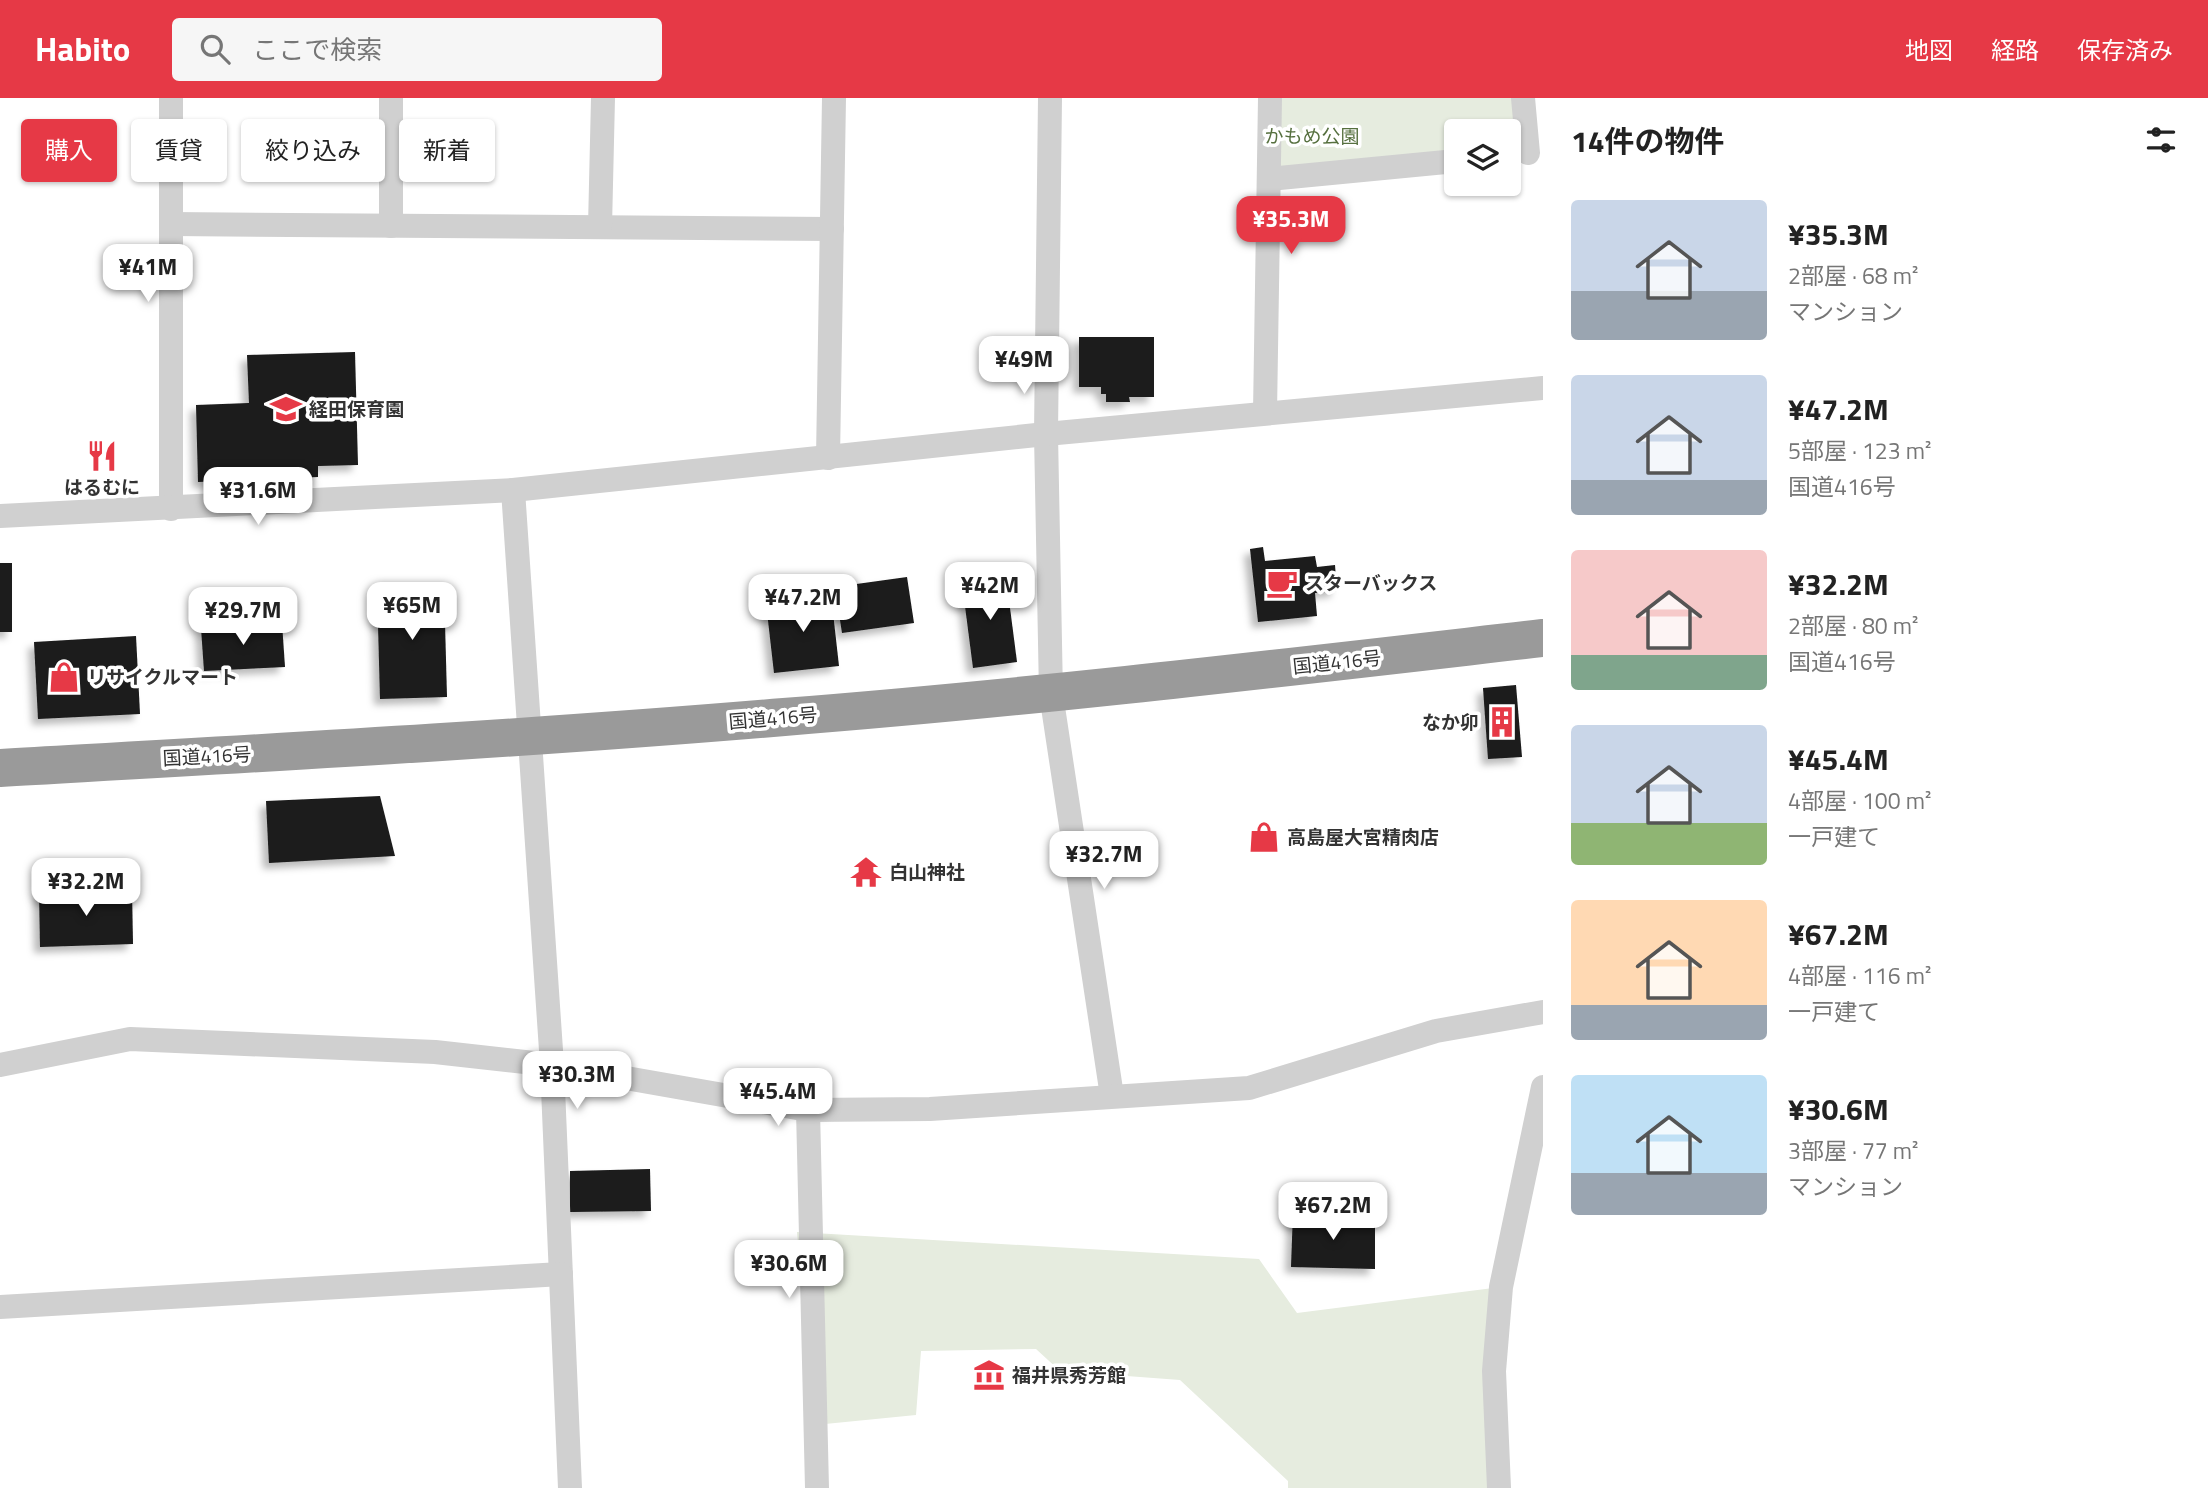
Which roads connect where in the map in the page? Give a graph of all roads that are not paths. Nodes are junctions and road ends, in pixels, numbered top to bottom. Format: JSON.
{"nodes":[{"id":1,"x":171,"y":98,"type":"edge"},
{"id":2,"x":391,"y":98,"type":"edge"},
{"id":3,"x":603,"y":98,"type":"edge"},
{"id":4,"x":834,"y":98,"type":"edge"},
{"id":5,"x":1050,"y":98,"type":"edge"},
{"id":6,"x":1270,"y":98,"type":"edge"},
{"id":7,"x":1523,"y":98,"type":"edge"},
{"id":8,"x":1527,"y":153,"type":"edge"},
{"id":9,"x":1444,"y":161,"type":"edge"},
{"id":10,"x":1269,"y":179,"type":"junction"},
{"id":11,"x":171,"y":224,"type":"junction"},
{"id":12,"x":391,"y":226,"type":"junction"},
{"id":13,"x":600,"y":227,"type":"junction"},
{"id":14,"x":832,"y":229,"type":"junction"},
{"id":15,"x":1543,"y":388,"type":"edge"},
{"id":16,"x":1265,"y":413,"type":"junction"},
{"id":17,"x":1046,"y":434,"type":"junction"},
{"id":18,"x":828,"y":458,"type":"junction"},
{"id":19,"x":513,"y":490,"type":"junction"},
{"id":20,"x":171,"y":509,"type":"junction"},
{"id":21,"x":0,"y":516,"type":"edge"},
{"id":22,"x":1543,"y":638,"type":"edge"},
{"id":23,"x":1051,"y":694,"type":"junction"},
{"id":24,"x":528,"y":737,"type":"junction"},
{"id":25,"x":0,"y":768,"type":"edge"},
{"id":26,"x":1543,"y":1012,"type":"edge"},
{"id":27,"x":0,"y":1065,"type":"edge"},
{"id":28,"x":552,"y":1065,"type":"junction"},
{"id":29,"x":1543,"y":1087,"type":"edge"},
{"id":30,"x":1112,"y":1096,"type":"junction"},
{"id":31,"x":808,"y":1110,"type":"junction"},
{"id":32,"x":561,"y":1274,"type":"junction"},
{"id":33,"x":0,"y":1307,"type":"edge"},
{"id":34,"x":570,"y":1488,"type":"edge"},
{"id":35,"x":817,"y":1488,"type":"edge"},
{"id":36,"x":1499,"y":1488,"type":"edge"}],
"edges":[{"from":1,"to":11,"type":"street"},
{"from":2,"to":12,"type":"street"},
{"from":3,"to":13,"type":"street"},
{"from":4,"to":14,"type":"street"},
{"from":5,"to":17,"type":"street"},
{"from":6,"to":10,"type":"street"},
{"from":7,"to":8,"type":"street"},
{"from":9,"to":10,"type":"street"},
{"from":10,"to":16,"type":"street"},
{"from":11,"to":12,"type":"street"},
{"from":11,"to":20,"type":"street"},
{"from":12,"to":13,"type":"street"},
{"from":13,"to":14,"type":"street"},
{"from":14,"to":18,"type":"street"},
{"from":15,"to":16,"type":"street"},
{"from":16,"to":17,"type":"street"},
{"from":17,"to":18,"type":"street"},
{"from":17,"to":23,"type":"street"},
{"from":18,"to":19,"type":"street"},
{"from":19,"to":20,"type":"street"},
{"from":19,"to":24,"type":"street"},
{"from":20,"to":21,"type":"street"},
{"from":22,"to":23,"type":"highway","name":"国道416号"},
{"from":23,"to":24,"type":"highway","name":"国道416号"},
{"from":23,"to":30,"type":"street"},
{"from":24,"to":25,"type":"highway","name":"国道416号"},
{"from":24,"to":28,"type":"street"},
{"from":26,"to":30,"type":"street"},
{"from":27,"to":28,"type":"street"},
{"from":28,"to":31,"type":"street"},
{"from":28,"to":32,"type":"street"},
{"from":29,"to":36,"type":"street"},
{"from":30,"to":31,"type":"street"},
{"from":31,"to":35,"type":"street"},
{"from":32,"to":33,"type":"street"},
{"from":32,"to":34,"type":"street"}]}
